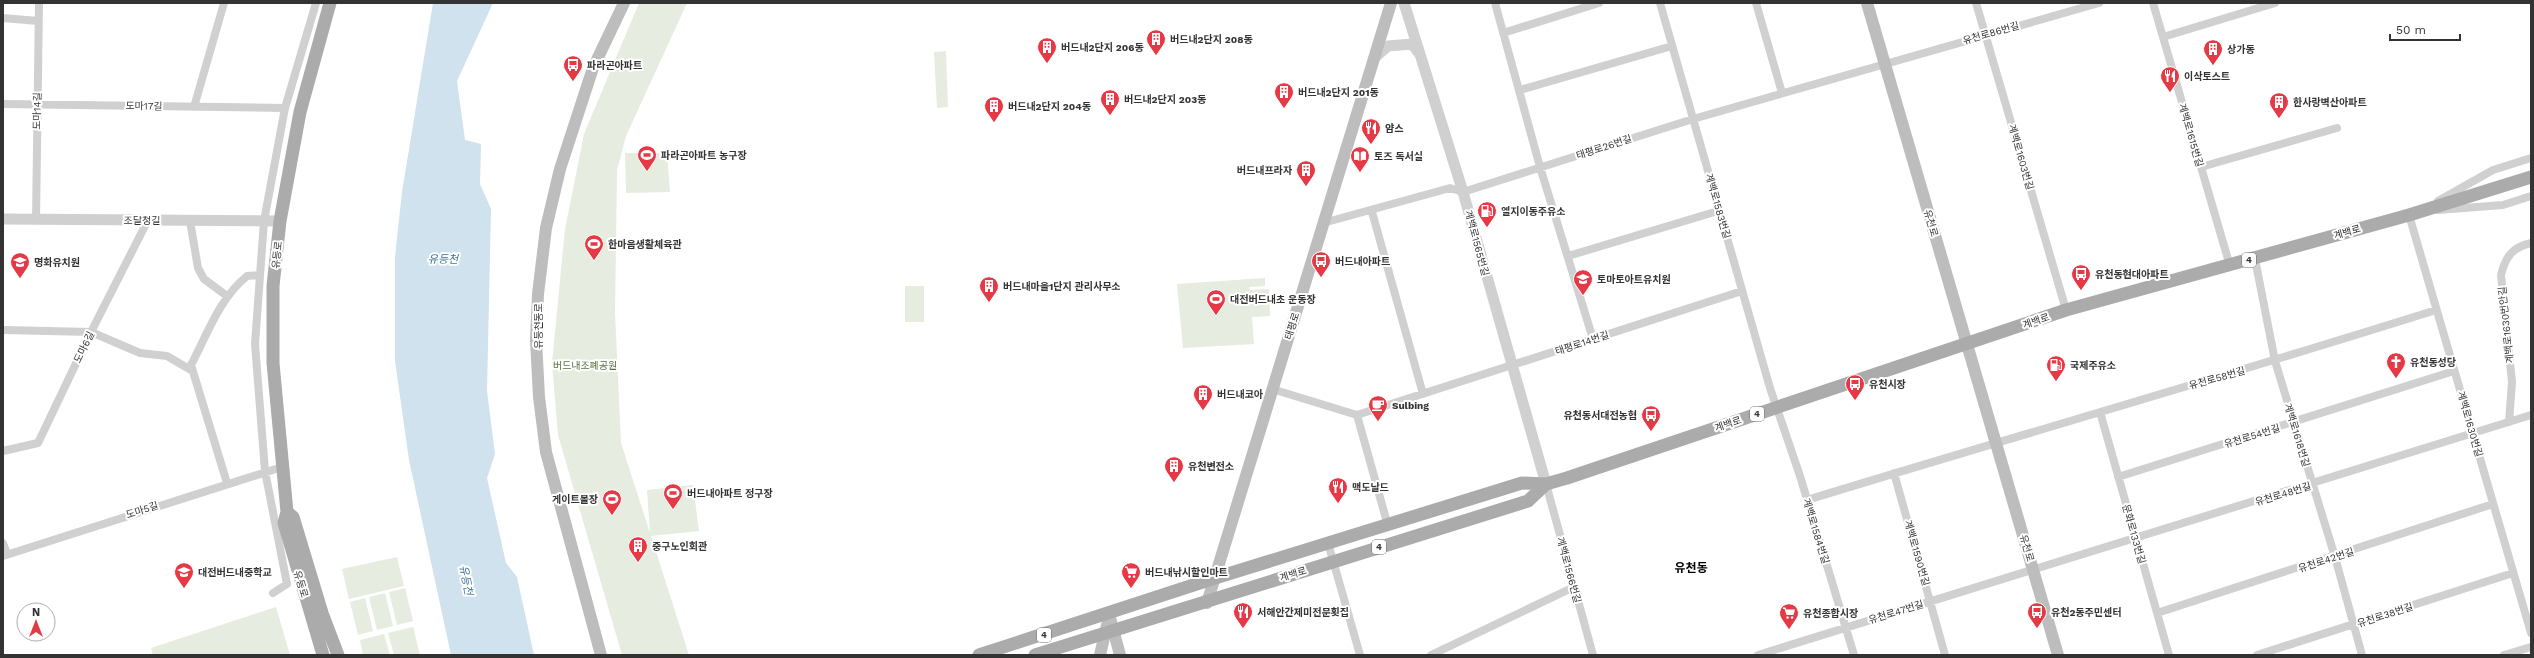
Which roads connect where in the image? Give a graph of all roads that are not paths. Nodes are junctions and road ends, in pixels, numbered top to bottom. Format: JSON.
{"nodes":[{"id":1,"x":39,"y":3,"type":"edge"},
{"id":2,"x":224,"y":3,"type":"edge"},
{"id":3,"x":316,"y":3,"type":"edge"},
{"id":4,"x":330,"y":3,"type":"edge"},
{"id":5,"x":624,"y":3,"type":"edge"},
{"id":6,"x":1390,"y":3,"type":"edge"},
{"id":7,"x":1404,"y":3,"type":"edge"},
{"id":8,"x":1494,"y":3,"type":"edge"},
{"id":9,"x":1599,"y":3,"type":"edge"},
{"id":10,"x":1660,"y":3,"type":"edge"},
{"id":11,"x":1756,"y":3,"type":"edge"},
{"id":12,"x":1867,"y":3,"type":"edge"},
{"id":13,"x":1976,"y":3,"type":"edge"},
{"id":14,"x":2098,"y":3,"type":"edge"},
{"id":15,"x":2153,"y":3,"type":"edge"},
{"id":16,"x":2275,"y":3,"type":"edge"},
{"id":17,"x":3,"y":18,"type":"edge"},
{"id":18,"x":38,"y":21,"type":"junction"},
{"id":19,"x":1503,"y":33,"type":"junction"},
{"id":20,"x":1986,"y":35,"type":"junction"},
{"id":21,"x":2163,"y":37,"type":"junction"},
{"id":22,"x":1672,"y":46,"type":"junction"},
{"id":23,"x":1419,"y":53,"type":"junction"},
{"id":24,"x":1374,"y":58,"type":"junction"},
{"id":25,"x":1884,"y":64,"type":"junction"},
{"id":26,"x":1520,"y":90,"type":"junction"},
{"id":27,"x":1782,"y":93,"type":"junction"},
{"id":28,"x":3,"y":104,"type":"edge"},
{"id":29,"x":37,"y":105,"type":"junction"},
{"id":30,"x":194,"y":107,"type":"junction"},
{"id":31,"x":285,"y":108,"type":"junction"},
{"id":32,"x":1693,"y":119,"type":"junction"},
{"id":33,"x":2337,"y":128,"type":"dead end"},
{"id":34,"x":2531,"y":158,"type":"edge"},
{"id":35,"x":1540,"y":167,"type":"junction"},
{"id":36,"x":2201,"y":168,"type":"junction"},
{"id":37,"x":2531,"y":177,"type":"edge"},
{"id":38,"x":1463,"y":192,"type":"junction"},
{"id":39,"x":2531,"y":196,"type":"edge"},
{"id":40,"x":1718,"y":211,"type":"junction"},
{"id":41,"x":1372,"y":212,"type":"junction"},
{"id":42,"x":2414,"y":213,"type":"junction"},
{"id":43,"x":3,"y":220,"type":"edge"},
{"id":44,"x":36,"y":220,"type":"junction"},
{"id":45,"x":148,"y":220,"type":"junction"},
{"id":46,"x":190,"y":221,"type":"junction"},
{"id":47,"x":264,"y":221,"type":"junction"},
{"id":48,"x":280,"y":221,"type":"junction"},
{"id":49,"x":1323,"y":223,"type":"junction"},
{"id":50,"x":2531,"y":244,"type":"edge"},
{"id":51,"x":1568,"y":256,"type":"junction"},
{"id":52,"x":2255,"y":259,"type":"junction"},
{"id":53,"x":2230,"y":266,"type":"junction"},
{"id":54,"x":260,"y":275,"type":"junction"},
{"id":55,"x":1742,"y":291,"type":"junction"},
{"id":56,"x":227,"y":296,"type":"junction"},
{"id":57,"x":2066,"y":310,"type":"junction"},
{"id":58,"x":2436,"y":310,"type":"junction"},
{"id":59,"x":3,"y":330,"type":"edge"},
{"id":60,"x":91,"y":332,"type":"junction"},
{"id":61,"x":1593,"y":339,"type":"junction"},
{"id":62,"x":1968,"y":344,"type":"junction"},
{"id":63,"x":2275,"y":361,"type":"junction"},
{"id":64,"x":1511,"y":366,"type":"junction"},
{"id":65,"x":191,"y":370,"type":"junction"},
{"id":66,"x":2454,"y":372,"type":"junction"},
{"id":67,"x":1272,"y":389,"type":"junction"},
{"id":68,"x":1423,"y":394,"type":"junction"},
{"id":69,"x":1776,"y":408,"type":"junction"},
{"id":70,"x":2100,"y":412,"type":"junction"},
{"id":71,"x":1357,"y":415,"type":"junction"},
{"id":72,"x":2531,"y":415,"type":"edge"},
{"id":73,"x":2509,"y":422,"type":"junction"},
{"id":74,"x":2294,"y":423,"type":"junction"},
{"id":75,"x":2472,"y":433,"type":"junction"},
{"id":76,"x":1996,"y":442,"type":"junction"},
{"id":77,"x":3,"y":451,"type":"edge"},
{"id":78,"x":282,"y":467,"type":"junction"},
{"id":79,"x":265,"y":471,"type":"junction"},
{"id":80,"x":1894,"y":474,"type":"junction"},
{"id":81,"x":2118,"y":477,"type":"junction"},
{"id":82,"x":227,"y":483,"type":"junction"},
{"id":83,"x":1546,"y":484,"type":"junction"},
{"id":84,"x":2313,"y":484,"type":"junction"},
{"id":85,"x":1807,"y":500,"type":"junction"},
{"id":86,"x":2493,"y":504,"type":"junction"},
{"id":87,"x":287,"y":512,"type":"junction"},
{"id":88,"x":1388,"y":526,"type":"junction"},
{"id":89,"x":2136,"y":538,"type":"junction"},
{"id":90,"x":3,"y":543,"type":"edge"},
{"id":91,"x":1328,"y":543,"type":"junction"},
{"id":92,"x":292,"y":554,"type":"junction"},
{"id":93,"x":5,"y":555,"type":"edge"},
{"id":94,"x":2335,"y":557,"type":"junction"},
{"id":95,"x":1333,"y":562,"type":"junction"},
{"id":96,"x":2034,"y":570,"type":"junction"},
{"id":97,"x":2513,"y":573,"type":"junction"},
{"id":98,"x":1215,"y":578,"type":"junction"},
{"id":99,"x":1574,"y":587,"type":"junction"},
{"id":100,"x":273,"y":593,"type":"dead end"},
{"id":101,"x":1930,"y":602,"type":"junction"},
{"id":102,"x":1207,"y":603,"type":"junction"},
{"id":103,"x":322,"y":613,"type":"junction"},
{"id":104,"x":2157,"y":613,"type":"junction"},
{"id":105,"x":1109,"y":614,"type":"junction"},
{"id":106,"x":2353,"y":625,"type":"junction"},
{"id":107,"x":1846,"y":628,"type":"junction"},
{"id":108,"x":1109,"y":632,"type":"junction"},
{"id":109,"x":2531,"y":633,"type":"edge"},
{"id":110,"x":595,"y":637,"type":"junction"},
{"id":111,"x":2531,"y":647,"type":"edge"},
{"id":112,"x":1771,"y":653,"type":"edge"},
{"id":113,"x":316,"y":655,"type":"edge"},
{"id":114,"x":323,"y":655,"type":"edge"},
{"id":115,"x":332,"y":655,"type":"edge"},
{"id":116,"x":338,"y":655,"type":"edge"},
{"id":117,"x":595,"y":655,"type":"edge"},
{"id":118,"x":601,"y":655,"type":"edge"},
{"id":119,"x":979,"y":655,"type":"edge"},
{"id":120,"x":1035,"y":655,"type":"edge"},
{"id":121,"x":1100,"y":655,"type":"edge"},
{"id":122,"x":1120,"y":655,"type":"edge"},
{"id":123,"x":1360,"y":655,"type":"edge"},
{"id":124,"x":1431,"y":655,"type":"edge"},
{"id":125,"x":1594,"y":655,"type":"edge"},
{"id":126,"x":1758,"y":655,"type":"edge"},
{"id":127,"x":1854,"y":655,"type":"edge"},
{"id":128,"x":1945,"y":655,"type":"edge"},
{"id":129,"x":2058,"y":655,"type":"edge"},
{"id":130,"x":2170,"y":655,"type":"edge"},
{"id":131,"x":2257,"y":655,"type":"edge"},
{"id":132,"x":2362,"y":655,"type":"edge"},
{"id":133,"x":2504,"y":655,"type":"edge"}],
"edges":[{"from":1,"to":18,"type":"street","name":"도마14길"},
{"from":2,"to":30,"type":"street"},
{"from":3,"to":31,"type":"street"},
{"from":4,"to":48,"type":"main road","name":"유등로"},
{"from":5,"to":110,"type":"main road","name":"유등천동로"},
{"from":6,"to":24,"type":"main road","name":"태평로"},
{"from":7,"to":23,"type":"street","name":"계백로1565번길"},
{"from":8,"to":19,"type":"street"},
{"from":9,"to":19,"type":"street"},
{"from":10,"to":22,"type":"street","name":"계백로1583번길"},
{"from":11,"to":27,"type":"street"},
{"from":12,"to":25,"type":"main road","name":"유천로"},
{"from":13,"to":20,"type":"street","name":"계백로1603번길"},
{"from":14,"to":20,"type":"street","name":"유천로86번길"},
{"from":15,"to":21,"type":"street","name":"계백로1615번길"},
{"from":16,"to":21,"type":"street"},
{"from":17,"to":18,"type":"street"},
{"from":18,"to":29,"type":"street","name":"도마14길"},
{"from":19,"to":26,"type":"street"},
{"from":20,"to":25,"type":"street","name":"유천로86번길"},
{"from":20,"to":57,"type":"street","name":"계백로1603번길"},
{"from":21,"to":36,"type":"street","name":"계백로1615번길"},
{"from":22,"to":26,"type":"street"},
{"from":22,"to":32,"type":"street","name":"계백로1583번길"},
{"from":23,"to":24,"type":"street"},
{"from":23,"to":38,"type":"street","name":"계백로1565번길"},
{"from":24,"to":49,"type":"main road","name":"태평로"},
{"from":25,"to":27,"type":"street","name":"태평로26번길"},
{"from":25,"to":62,"type":"main road","name":"유천로"},
{"from":26,"to":35,"type":"street"},
{"from":27,"to":32,"type":"street","name":"태평로26번길"},
{"from":28,"to":29,"type":"street","name":"도마17길"},
{"from":29,"to":30,"type":"street","name":"도마17길"},
{"from":29,"to":44,"type":"street","name":"도마14길"},
{"from":30,"to":31,"type":"street","name":"도마17길"},
{"from":31,"to":47,"type":"street"},
{"from":32,"to":35,"type":"street","name":"태평로26번길"},
{"from":32,"to":40,"type":"street","name":"계백로1583번길"},
{"from":33,"to":36,"type":"street"},
{"from":34,"to":42,"type":"street"},
{"from":35,"to":38,"type":"street","name":"태평로26번길"},
{"from":35,"to":51,"type":"street"},
{"from":36,"to":53,"type":"street","name":"계백로1615번길"},
{"from":37,"to":42,"type":"main road","name":"계백로","number":"4"},
{"from":38,"to":41,"type":"street","name":"태평로26번길"},
{"from":38,"to":64,"type":"street","name":"계백로1565번길"},
{"from":39,"to":42,"type":"street"},
{"from":40,"to":51,"type":"street"},
{"from":40,"to":55,"type":"street","name":"계백로1583번길"},
{"from":41,"to":49,"type":"street","name":"태평로26번길"},
{"from":41,"to":68,"type":"street"},
{"from":42,"to":52,"type":"main road","name":"계백로","number":"4"},
{"from":42,"to":58,"type":"street","name":"계백로1630번길"},
{"from":43,"to":44,"type":"street","name":"조달청길"},
{"from":44,"to":45,"type":"street","name":"조달청길"},
{"from":45,"to":46,"type":"street","name":"조달청길"},
{"from":45,"to":60,"type":"street","name":"도마6길"},
{"from":46,"to":47,"type":"street","name":"조달청길"},
{"from":46,"to":56,"type":"street"},
{"from":47,"to":48,"type":"street","name":"조달청길"},
{"from":47,"to":54,"type":"street"},
{"from":48,"to":78,"type":"main road","name":"유등로"},
{"from":49,"to":67,"type":"main road","name":"태평로"},
{"from":50,"to":73,"type":"street","name":"계백로1630번안길"},
{"from":51,"to":61,"type":"street"},
{"from":52,"to":53,"type":"main road","name":"계백로","number":"4"},
{"from":52,"to":63,"type":"street","name":"계백로1618번길"},
{"from":53,"to":57,"type":"main road","name":"계백로","number":"4"},
{"from":54,"to":56,"type":"street"},
{"from":54,"to":79,"type":"street"},
{"from":55,"to":61,"type":"street","name":"태평로14번길"},
{"from":55,"to":69,"type":"street","name":"계백로1583번길"},
{"from":56,"to":65,"type":"street"},
{"from":57,"to":62,"type":"main road","name":"계백로","number":"4"},
{"from":58,"to":63,"type":"street","name":"유천로58번길"},
{"from":58,"to":66,"type":"street","name":"계백로1630번길"},
{"from":59,"to":60,"type":"street"},
{"from":60,"to":65,"type":"street"},
{"from":60,"to":77,"type":"street","name":"도마6길"},
{"from":61,"to":64,"type":"street","name":"태평로14번길"},
{"from":62,"to":69,"type":"main road","name":"계백로","number":"4"},
{"from":62,"to":76,"type":"main road","name":"유천로"},
{"from":63,"to":70,"type":"street","name":"유천로58번길"},
{"from":63,"to":74,"type":"street","name":"계백로1618번길"},
{"from":64,"to":68,"type":"street","name":"태평로14번길"},
{"from":64,"to":83,"type":"street","name":"계백로1565번길"},
{"from":65,"to":82,"type":"street"},
{"from":66,"to":74,"type":"street","name":"유천로54번길"},
{"from":66,"to":75,"type":"street","name":"계백로1630번길"},
{"from":67,"to":71,"type":"street"},
{"from":67,"to":98,"type":"main road","name":"태평로"},
{"from":68,"to":71,"type":"street","name":"태평로14번길"},
{"from":69,"to":83,"type":"main road","name":"계백로","number":"4"},
{"from":69,"to":85,"type":"street","name":"계백로1584번길"},
{"from":70,"to":76,"type":"street","name":"유천로58번길"},
{"from":70,"to":81,"type":"street","name":"문화로133번길"},
{"from":71,"to":88,"type":"street"},
{"from":72,"to":73,"type":"street","name":"유천로48번길"},
{"from":73,"to":75,"type":"street","name":"유천로48번길"},
{"from":74,"to":81,"type":"street","name":"유천로54번길"},
{"from":74,"to":84,"type":"street","name":"계백로1618번길"},
{"from":75,"to":84,"type":"street","name":"유천로48번길"},
{"from":75,"to":86,"type":"street","name":"계백로1630번길"},
{"from":76,"to":80,"type":"street"},
{"from":76,"to":96,"type":"main road","name":"유천로"},
{"from":78,"to":79,"type":"street","name":"도마5길"},
{"from":78,"to":87,"type":"main road","name":"유등로"},
{"from":79,"to":82,"type":"street","name":"도마5길"},
{"from":79,"to":100,"type":"street"},
{"from":80,"to":85,"type":"street"},
{"from":80,"to":101,"type":"street","name":"계백로1590번길"},
{"from":81,"to":89,"type":"street","name":"문화로133번길"},
{"from":82,"to":93,"type":"street","name":"도마5길"},
{"from":83,"to":88,"type":"main road","name":"계백로","number":"4"},
{"from":83,"to":95,"type":"main road","name":"계백로","number":"4"},
{"from":83,"to":99,"type":"street","name":"계백로1566번길"},
{"from":84,"to":89,"type":"street","name":"유천로48번길"},
{"from":84,"to":94,"type":"street","name":"계백로1618번길"},
{"from":85,"to":107,"type":"street","name":"계백로1584번길"},
{"from":86,"to":94,"type":"street","name":"유천로42번길"},
{"from":86,"to":97,"type":"street","name":"계백로1630번길"},
{"from":87,"to":92,"type":"main road","name":"유등로"},
{"from":87,"to":103,"type":"main road","name":"유등로"},
{"from":88,"to":91,"type":"main road","name":"계백로","number":"4"},
{"from":89,"to":96,"type":"street","name":"유천로48번길"},
{"from":89,"to":104,"type":"street","name":"문화로133번길"},
{"from":90,"to":93,"type":"street"},
{"from":91,"to":95,"type":"street"},
{"from":91,"to":98,"type":"main road","name":"계백로","number":"4"},
{"from":92,"to":113,"type":"main road"},
{"from":92,"to":114,"type":"main road","name":"유등로"},
{"from":94,"to":104,"type":"street","name":"유천로42번길"},
{"from":94,"to":106,"type":"street","name":"계백로1618번길"},
{"from":95,"to":102,"type":"main road","name":"계백로","number":"4"},
{"from":95,"to":123,"type":"street"},
{"from":96,"to":101,"type":"street","name":"유천로47번길"},
{"from":96,"to":129,"type":"main road","name":"유천로"},
{"from":97,"to":106,"type":"street","name":"유천로38번길"},
{"from":97,"to":109,"type":"street","name":"계백로1630번길"},
{"from":98,"to":102,"type":"main road","name":"태평로"},
{"from":98,"to":105,"type":"main road","name":"계백로","number":"4"},
{"from":99,"to":124,"type":"street"},
{"from":99,"to":125,"type":"street","name":"계백로1566번길"},
{"from":101,"to":107,"type":"street","name":"유천로47번길"},
{"from":101,"to":128,"type":"street","name":"계백로1590번길"},
{"from":102,"to":108,"type":"main road","name":"계백로","number":"4"},
{"from":103,"to":115,"type":"main road"},
{"from":103,"to":116,"type":"main road"},
{"from":104,"to":130,"type":"street","name":"문화로133번길"},
{"from":105,"to":108,"type":"main road"},
{"from":105,"to":119,"type":"main road","name":"계백로","number":"4"},
{"from":106,"to":131,"type":"street","name":"유천로38번길"},
{"from":106,"to":132,"type":"street","name":"계백로1618번길"},
{"from":107,"to":112,"type":"street","name":"유천로47번길"},
{"from":107,"to":127,"type":"street","name":"계백로1584번길"},
{"from":108,"to":120,"type":"main road","name":"계백로","number":"4"},
{"from":108,"to":121,"type":"main road"},
{"from":108,"to":122,"type":"main road"},
{"from":110,"to":117,"type":"main road"},
{"from":110,"to":118,"type":"main road","name":"유등천동로"},
{"from":111,"to":133,"type":"street"},
{"from":112,"to":126,"type":"street","name":"유천로47번길"}]}
